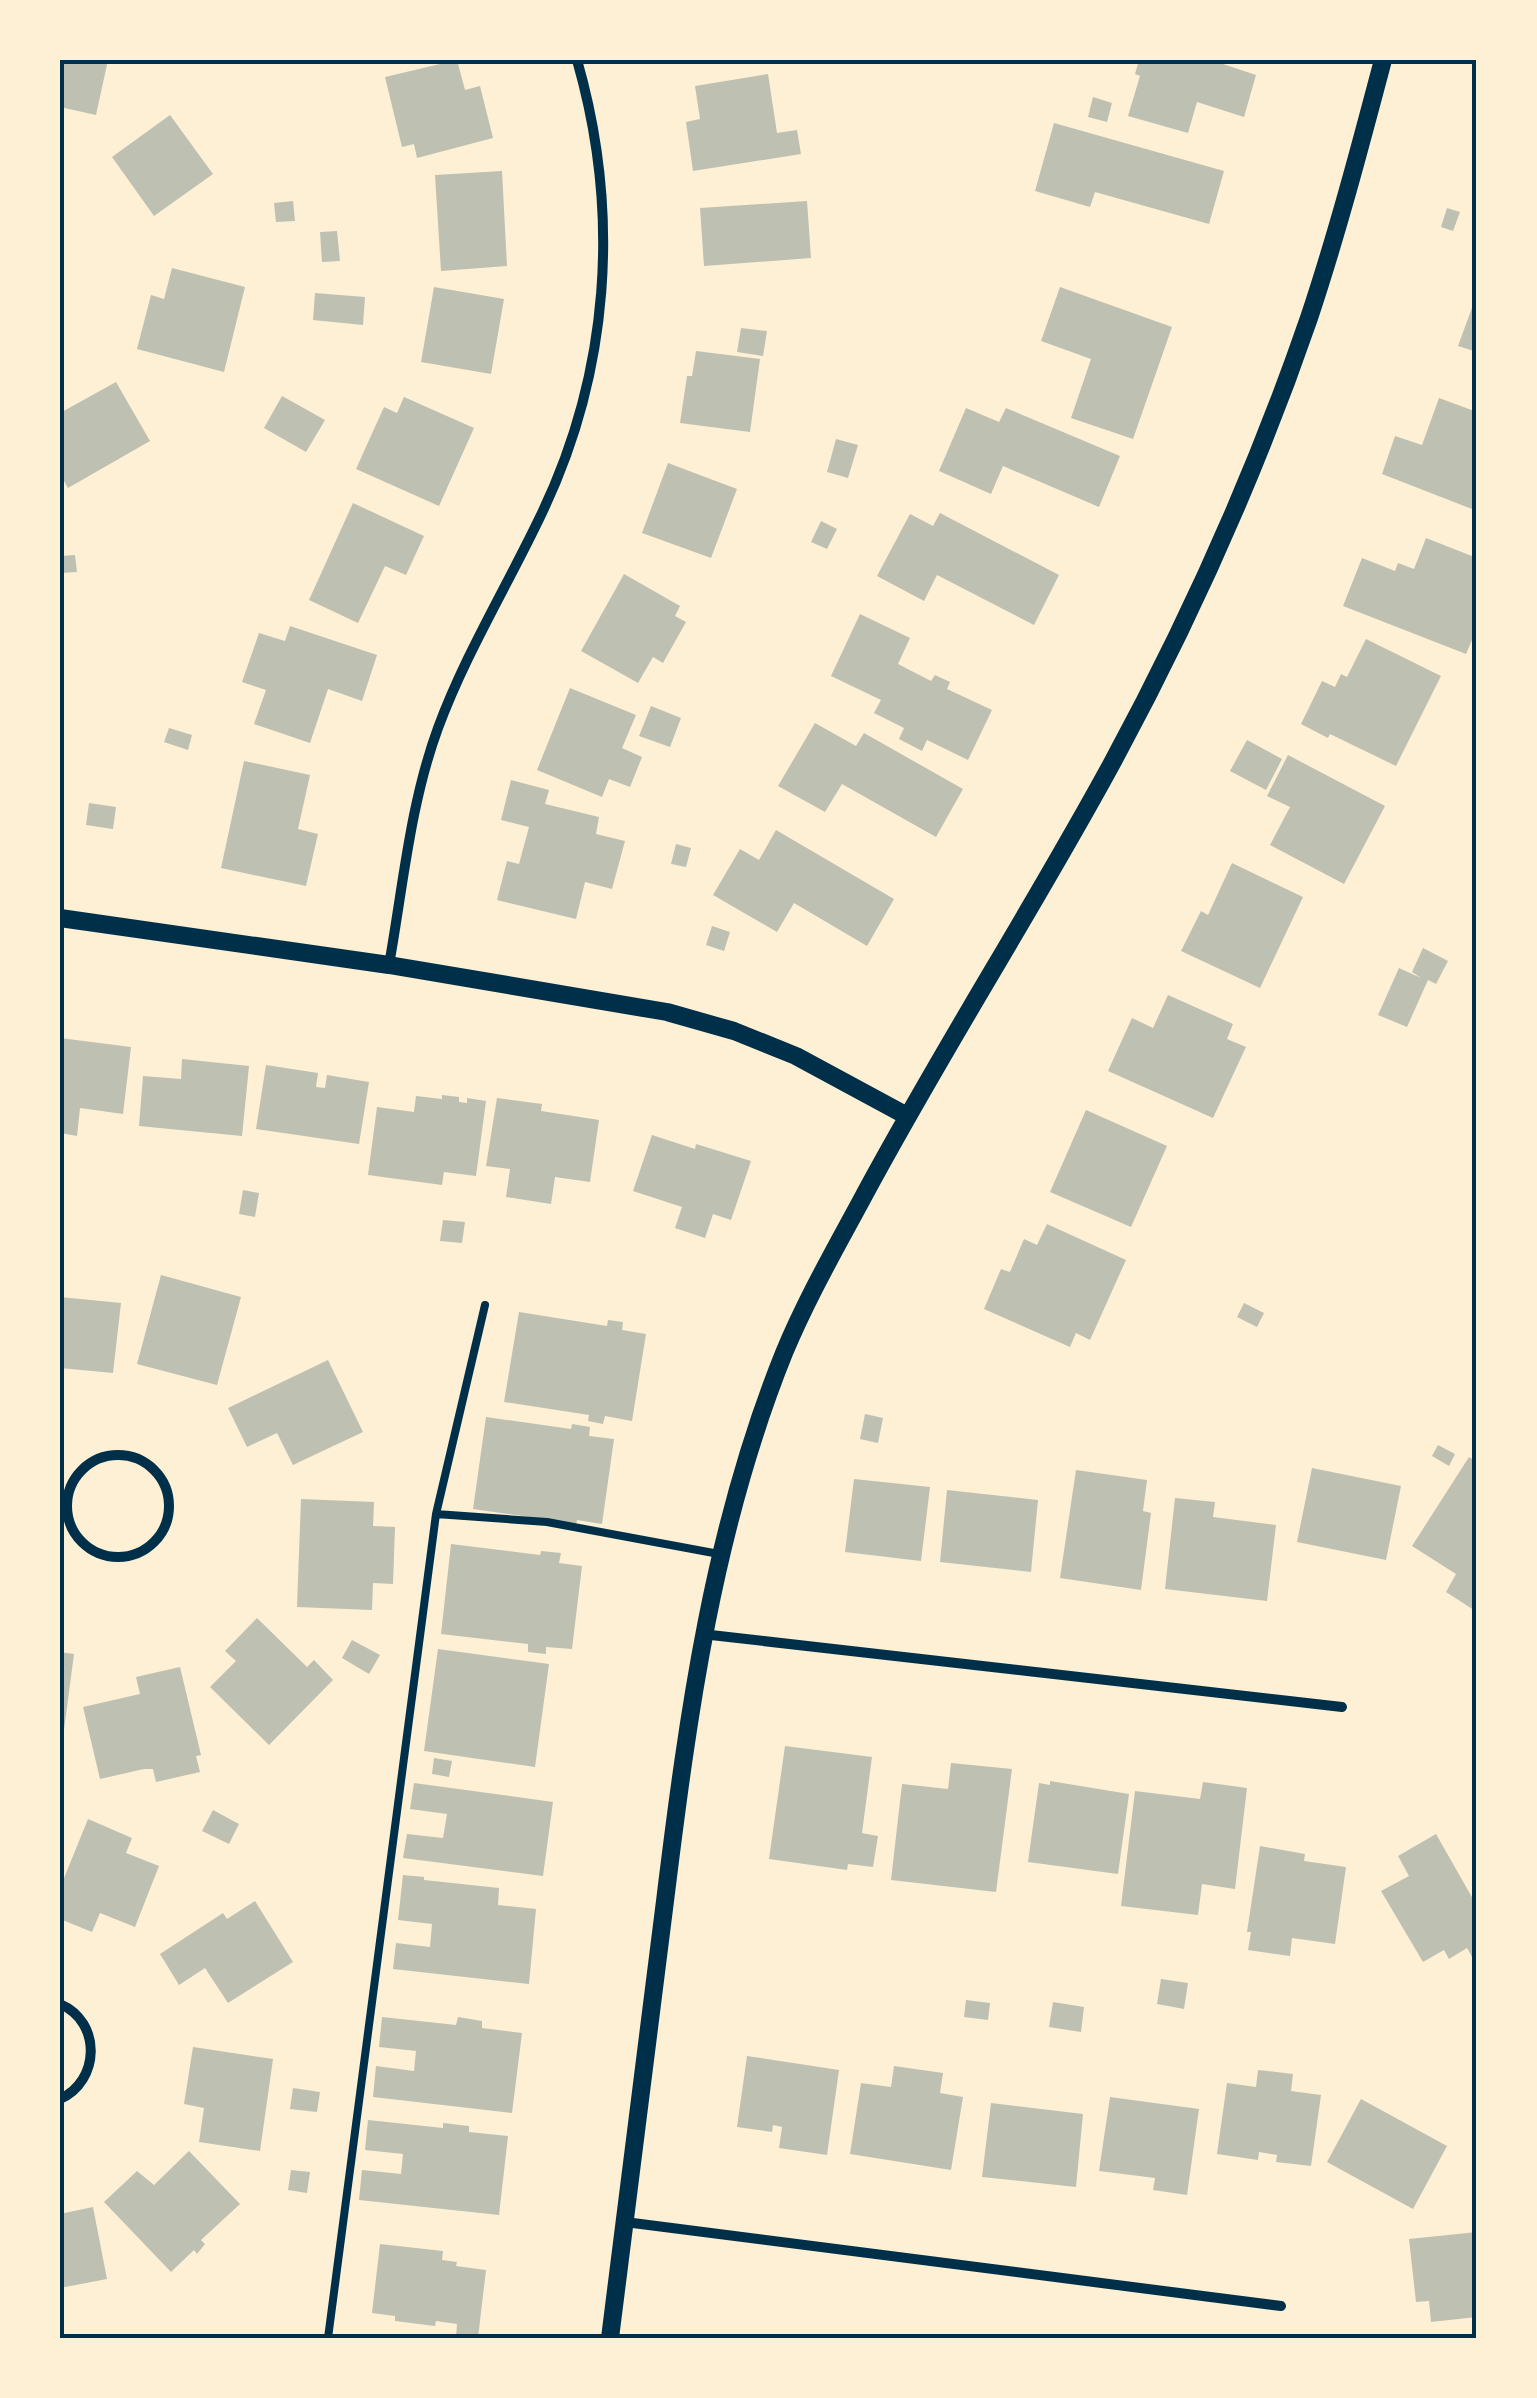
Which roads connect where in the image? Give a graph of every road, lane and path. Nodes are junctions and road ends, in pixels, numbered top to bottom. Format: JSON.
{"nodes":[{"id":1,"x":577,"y":60,"type":"edge"},
{"id":2,"x":1383,"y":60,"type":"edge"},
{"id":3,"x":60,"y":918,"type":"edge"},
{"id":4,"x":389,"y":966,"type":"junction"},
{"id":5,"x":907,"y":1116,"type":"junction"},
{"id":6,"x":485,"y":1305,"type":"dead end"},
{"id":7,"x":64,"y":1495,"type":"edge"},
{"id":8,"x":436,"y":1514,"type":"junction"},
{"id":9,"x":720,"y":1554,"type":"junction"},
{"id":10,"x":702,"y":1634,"type":"junction"},
{"id":11,"x":1342,"y":1706,"type":"dead end"},
{"id":12,"x":60,"y":2004,"type":"edge"},
{"id":13,"x":60,"y":2099,"type":"edge"},
{"id":14,"x":625,"y":2222,"type":"junction"},
{"id":15,"x":1281,"y":2306,"type":"dead end"},
{"id":16,"x":328,"y":2338,"type":"edge"},
{"id":17,"x":610,"y":2338,"type":"edge"}],
"edges":[{"from":1,"to":4,"type":"street"},
{"from":2,"to":5,"type":"street"},
{"from":3,"to":4,"type":"street"},
{"from":4,"to":5,"type":"street"},
{"from":5,"to":9,"type":"street"},
{"from":6,"to":8,"type":"lane"},
{"from":7,"to":7,"type":"street"},
{"from":8,"to":9,"type":"lane"},
{"from":8,"to":16,"type":"lane"},
{"from":9,"to":10,"type":"street"},
{"from":10,"to":11,"type":"street"},
{"from":10,"to":14,"type":"street"},
{"from":12,"to":13,"type":"street"},
{"from":14,"to":15,"type":"street"},
{"from":14,"to":17,"type":"street"}]}
